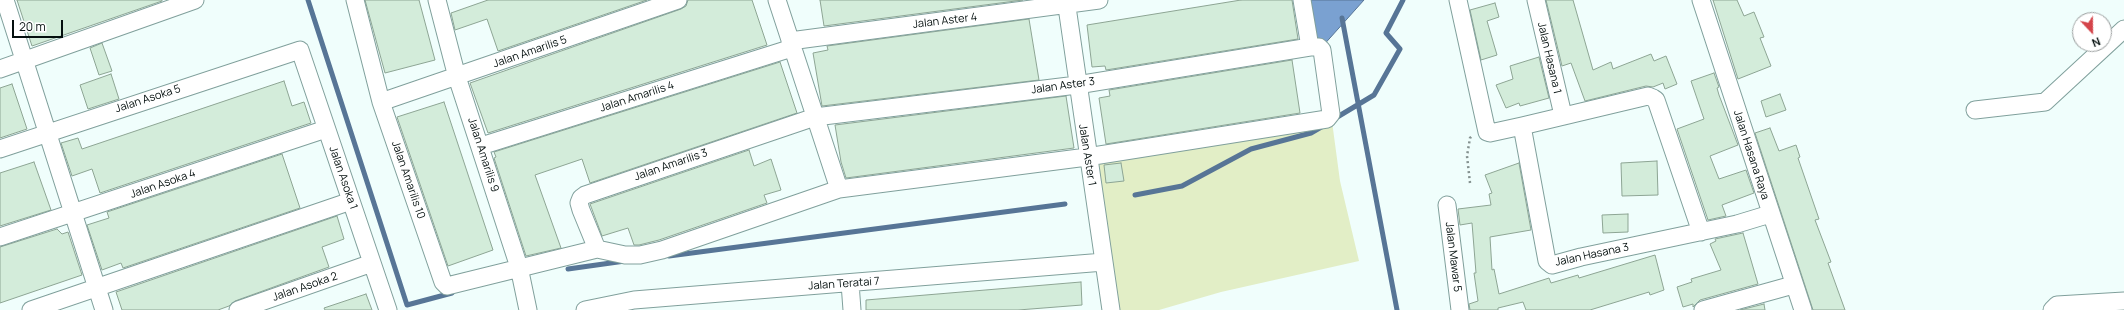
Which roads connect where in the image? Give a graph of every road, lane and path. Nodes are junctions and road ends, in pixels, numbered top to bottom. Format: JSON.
{"nodes":[{"id":1,"x":5,"y":0,"type":"edge"},
{"id":2,"x":195,"y":0,"type":"edge"},
{"id":3,"x":355,"y":0,"type":"edge"},
{"id":4,"x":678,"y":0,"type":"edge"},
{"id":5,"x":776,"y":0,"type":"edge"},
{"id":6,"x":1099,"y":0,"type":"edge"},
{"id":7,"x":1302,"y":0,"type":"edge"},
{"id":8,"x":1458,"y":0,"type":"edge"},
{"id":9,"x":1536,"y":0,"type":"edge"},
{"id":10,"x":1702,"y":0,"type":"edge"},
{"id":11,"x":440,"y":1,"type":"edge"},
{"id":12,"x":1066,"y":3,"type":"edge"},
{"id":13,"x":2124,"y":29,"type":"edge"},
{"id":14,"x":791,"y":44,"type":"junction"},
{"id":15,"x":1310,"y":47,"type":"junction"},
{"id":16,"x":296,"y":50,"type":"joint"},
{"id":17,"x":23,"y":61,"type":"junction"},
{"id":18,"x":0,"y":69,"type":"edge"},
{"id":19,"x":458,"y":76,"type":"junction"},
{"id":20,"x":1076,"y":85,"type":"junction"},
{"id":21,"x":381,"y":102,"type":"junction"},
{"id":22,"x":1975,"y":110,"type":"dead end"},
{"id":23,"x":1563,"y":115,"type":"junction"},
{"id":24,"x":815,"y":117,"type":"junction"},
{"id":25,"x":1522,"y":126,"type":"junction"},
{"id":26,"x":326,"y":128,"type":"junction"},
{"id":27,"x":1487,"y":130,"type":"junction"},
{"id":28,"x":46,"y":133,"type":"junction"},
{"id":29,"x":481,"y":146,"type":"junction"},
{"id":30,"x":0,"y":149,"type":"edge"},
{"id":31,"x":1088,"y":157,"type":"junction"},
{"id":32,"x":1470,"y":183,"type":"dead end"},
{"id":33,"x":839,"y":189,"type":"junction"},
{"id":34,"x":351,"y":201,"type":"junction"},
{"id":35,"x":1447,"y":205,"type":"dead end"},
{"id":36,"x":1770,"y":214,"type":"junction"},
{"id":37,"x":72,"y":215,"type":"junction"},
{"id":38,"x":1701,"y":232,"type":"junction"},
{"id":39,"x":0,"y":238,"type":"edge"},
{"id":40,"x":597,"y":250,"type":"junction"},
{"id":41,"x":1104,"y":262,"type":"junction"},
{"id":42,"x":372,"y":263,"type":"junction"},
{"id":43,"x":519,"y":268,"type":"junction"},
{"id":44,"x":850,"y":283,"type":"junction"},
{"id":45,"x":1793,"y":285,"type":"junction"},
{"id":46,"x":96,"y":289,"type":"junction"},
{"id":47,"x":2124,"y":301,"type":"edge"},
{"id":48,"x":615,"y":306,"type":"edge"},
{"id":49,"x":31,"y":310,"type":"edge"},
{"id":50,"x":104,"y":310,"type":"edge"},
{"id":51,"x":238,"y":310,"type":"edge"},
{"id":52,"x":388,"y":310,"type":"edge"},
{"id":53,"x":528,"y":310,"type":"edge"},
{"id":54,"x":585,"y":310,"type":"edge"},
{"id":55,"x":852,"y":310,"type":"edge"},
{"id":56,"x":1110,"y":310,"type":"edge"},
{"id":57,"x":1460,"y":310,"type":"edge"},
{"id":58,"x":1703,"y":310,"type":"edge"},
{"id":59,"x":1803,"y":310,"type":"edge"},
{"id":60,"x":2052,"y":310,"type":"edge"}],
"edges":[{"from":1,"to":17,"type":"street"},
{"from":2,"to":17,"type":"street"},
{"from":3,"to":21,"type":"street","name":"Jalan Amarilis 10"},
{"from":4,"to":19,"type":"street","name":"Jalan Amarilis 5"},
{"from":5,"to":14,"type":"street"},
{"from":6,"to":12,"type":"street","name":"Jalan Aster 4"},
{"from":7,"to":15,"type":"street"},
{"from":8,"to":27,"type":"street"},
{"from":9,"to":23,"type":"street","name":"Jalan Hasana 1"},
{"from":10,"to":36,"type":"street","name":"Jalan Hasana Raya"},
{"from":11,"to":19,"type":"street","name":"Jalan Amarilis 9"},
{"from":12,"to":14,"type":"street","name":"Jalan Aster 4"},
{"from":12,"to":20,"type":"street","name":"Jalan Aster 1"},
{"from":13,"to":22,"type":"street"},
{"from":14,"to":24,"type":"street"},
{"from":14,"to":29,"type":"street","name":"Jalan Amarilis 4"},
{"from":15,"to":20,"type":"street","name":"Jalan Aster 3"},
{"from":15,"to":31,"type":"street"},
{"from":16,"to":26,"type":"street","name":"Jalan Asoka 1"},
{"from":16,"to":28,"type":"street","name":"Jalan Asoka 5"},
{"from":17,"to":18,"type":"street"},
{"from":17,"to":28,"type":"street"},
{"from":19,"to":21,"type":"street","name":"Jalan Amarilis 5"},
{"from":19,"to":29,"type":"street","name":"Jalan Amarilis 9"},
{"from":20,"to":24,"type":"street","name":"Jalan Aster 3"},
{"from":20,"to":31,"type":"street","name":"Jalan Aster 1"},
{"from":21,"to":43,"type":"street","name":"Jalan Amarilis 10"},
{"from":23,"to":25,"type":"street"},
{"from":23,"to":38,"type":"street"},
{"from":24,"to":33,"type":"street"},
{"from":24,"to":40,"type":"street","name":"Jalan Amarilis 3"},
{"from":25,"to":27,"type":"street"},
{"from":25,"to":38,"type":"street","name":"Jalan Hasana 3"},
{"from":26,"to":34,"type":"street","name":"Jalan Asoka 1"},
{"from":26,"to":37,"type":"street","name":"Jalan Asoka 4"},
{"from":27,"to":32,"type":"path"},
{"from":28,"to":30,"type":"street","name":"Jalan Asoka 5"},
{"from":28,"to":37,"type":"street"},
{"from":29,"to":43,"type":"street","name":"Jalan Amarilis 9"},
{"from":31,"to":33,"type":"street"},
{"from":31,"to":41,"type":"street","name":"Jalan Aster 1"},
{"from":33,"to":40,"type":"street"},
{"from":34,"to":42,"type":"street","name":"Jalan Asoka 1"},
{"from":34,"to":46,"type":"street"},
{"from":35,"to":57,"type":"street","name":"Jalan Mawar 5"},
{"from":36,"to":38,"type":"street","name":"Jalan Hasana 3"},
{"from":36,"to":45,"type":"street","name":"Jalan Hasana Raya"},
{"from":37,"to":39,"type":"street","name":"Jalan Asoka 4"},
{"from":37,"to":46,"type":"street"},
{"from":40,"to":43,"type":"street"},
{"from":41,"to":44,"type":"street","name":"Jalan Teratai 7"},
{"from":41,"to":56,"type":"street","name":"Jalan Aster 1"},
{"from":42,"to":51,"type":"street","name":"Jalan Asoka 2"},
{"from":42,"to":52,"type":"street","name":"Jalan Asoka 1"},
{"from":43,"to":53,"type":"street","name":"Jalan Amarilis 9"},
{"from":44,"to":48,"type":"street","name":"Jalan Teratai 7"},
{"from":44,"to":55,"type":"street"},
{"from":45,"to":58,"type":"street"},
{"from":45,"to":59,"type":"street","name":"Jalan Hasana Raya"},
{"from":46,"to":49,"type":"street"},
{"from":46,"to":50,"type":"street"},
{"from":47,"to":60,"type":"street"},
{"from":48,"to":54,"type":"street","name":"Jalan Teratai 7"}]}
